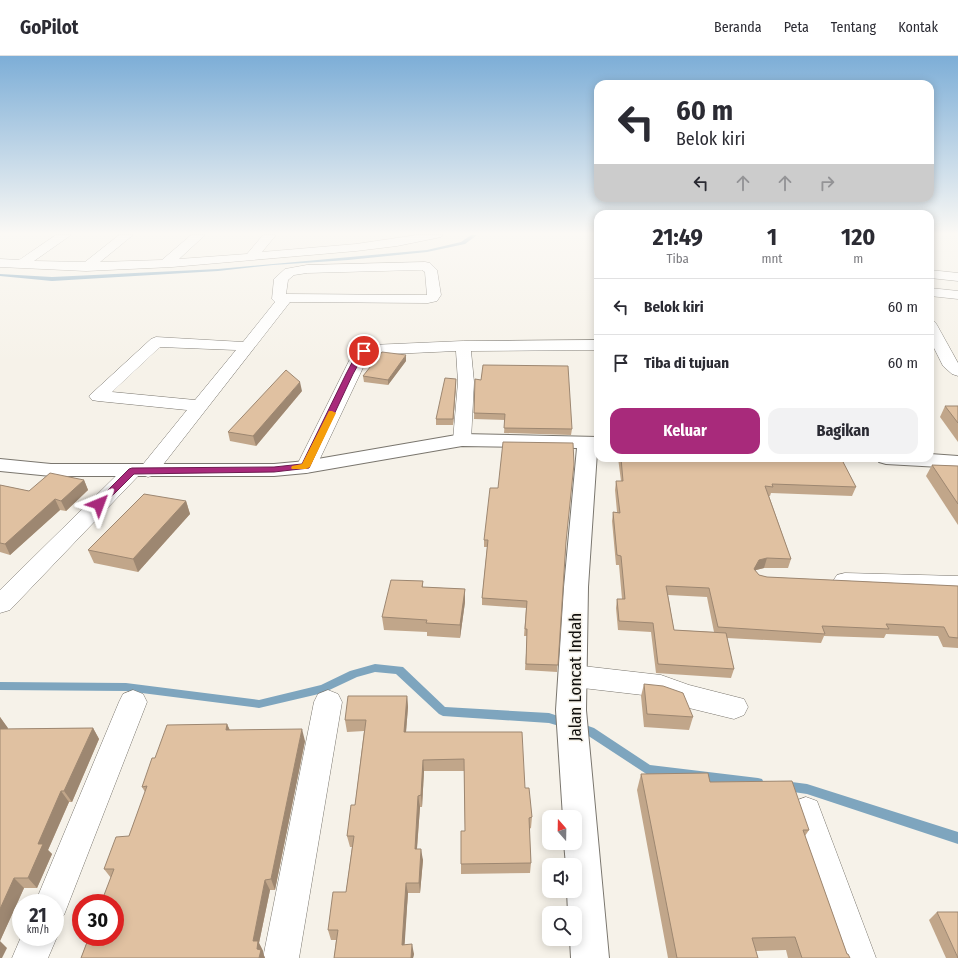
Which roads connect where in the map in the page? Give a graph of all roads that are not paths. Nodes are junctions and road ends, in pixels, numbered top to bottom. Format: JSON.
{"nodes":[{"id":1,"x":283,"y":277,"type":"edge"},
{"id":2,"x":432,"y":277,"type":"edge"},
{"id":3,"x":934,"y":292,"type":"edge"},
{"id":4,"x":958,"y":295,"type":"edge"},
{"id":5,"x":283,"y":299,"type":"junction"},
{"id":6,"x":934,"y":333,"type":"edge"},
{"id":7,"x":594,"y":345,"type":"edge"},
{"id":8,"x":241,"y":346,"type":"junction"},
{"id":9,"x":463,"y":346,"type":"junction"},
{"id":10,"x":958,"y":371,"type":"edge"},
{"id":11,"x":193,"y":405,"type":"junction"},
{"id":12,"x":462,"y":440,"type":"junction"},
{"id":13,"x":592,"y":443,"type":"edge"},
{"id":14,"x":934,"y":461,"type":"edge"},
{"id":15,"x":958,"y":462,"type":"edge"},
{"id":16,"x":0,"y":465,"type":"edge"},
{"id":17,"x":306,"y":467,"type":"junction"},
{"id":18,"x":140,"y":471,"type":"junction"},
{"id":19,"x":822,"y":580,"type":"edge"},
{"id":20,"x":958,"y":585,"type":"edge"},
{"id":21,"x":1,"y":604,"type":"dead end"},
{"id":22,"x":574,"y":676,"type":"junction"},
{"id":23,"x":132,"y":702,"type":"dead end"},
{"id":24,"x":328,"y":702,"type":"dead end"},
{"id":25,"x":734,"y":707,"type":"dead end"},
{"id":26,"x":806,"y":812,"type":"dead end"},
{"id":27,"x":56,"y":894,"type":"edge"},
{"id":28,"x":35,"y":946,"type":"edge"},
{"id":29,"x":30,"y":958,"type":"edge"},
{"id":30,"x":281,"y":958,"type":"edge"},
{"id":31,"x":590,"y":958,"type":"edge"},
{"id":32,"x":858,"y":958,"type":"edge"}],
"edges":[{"from":1,"to":5,"type":"street"},
{"from":2,"to":5,"type":"street"},
{"from":3,"to":4,"type":"street"},
{"from":5,"to":8,"type":"street"},
{"from":5,"to":18,"type":"street"},
{"from":6,"to":10,"type":"street"},
{"from":7,"to":9,"type":"street"},
{"from":8,"to":11,"type":"street"},
{"from":8,"to":11,"type":"street"},
{"from":9,"to":12,"type":"street"},
{"from":9,"to":17,"type":"street"},
{"from":11,"to":18,"type":"street"},
{"from":12,"to":13,"type":"street"},
{"from":12,"to":17,"type":"street"},
{"from":13,"to":22,"type":"street","name":"Jalan Loncat Indah"},
{"from":14,"to":15,"type":"street"},
{"from":16,"to":18,"type":"street"},
{"from":17,"to":18,"type":"street"},
{"from":18,"to":21,"type":"street"},
{"from":19,"to":20,"type":"street"},
{"from":22,"to":25,"type":"street"},
{"from":22,"to":31,"type":"street","name":"Jalan Loncat Indah"},
{"from":23,"to":27,"type":"street"},
{"from":24,"to":30,"type":"street"},
{"from":26,"to":32,"type":"street"},
{"from":28,"to":29,"type":"street"}]}
